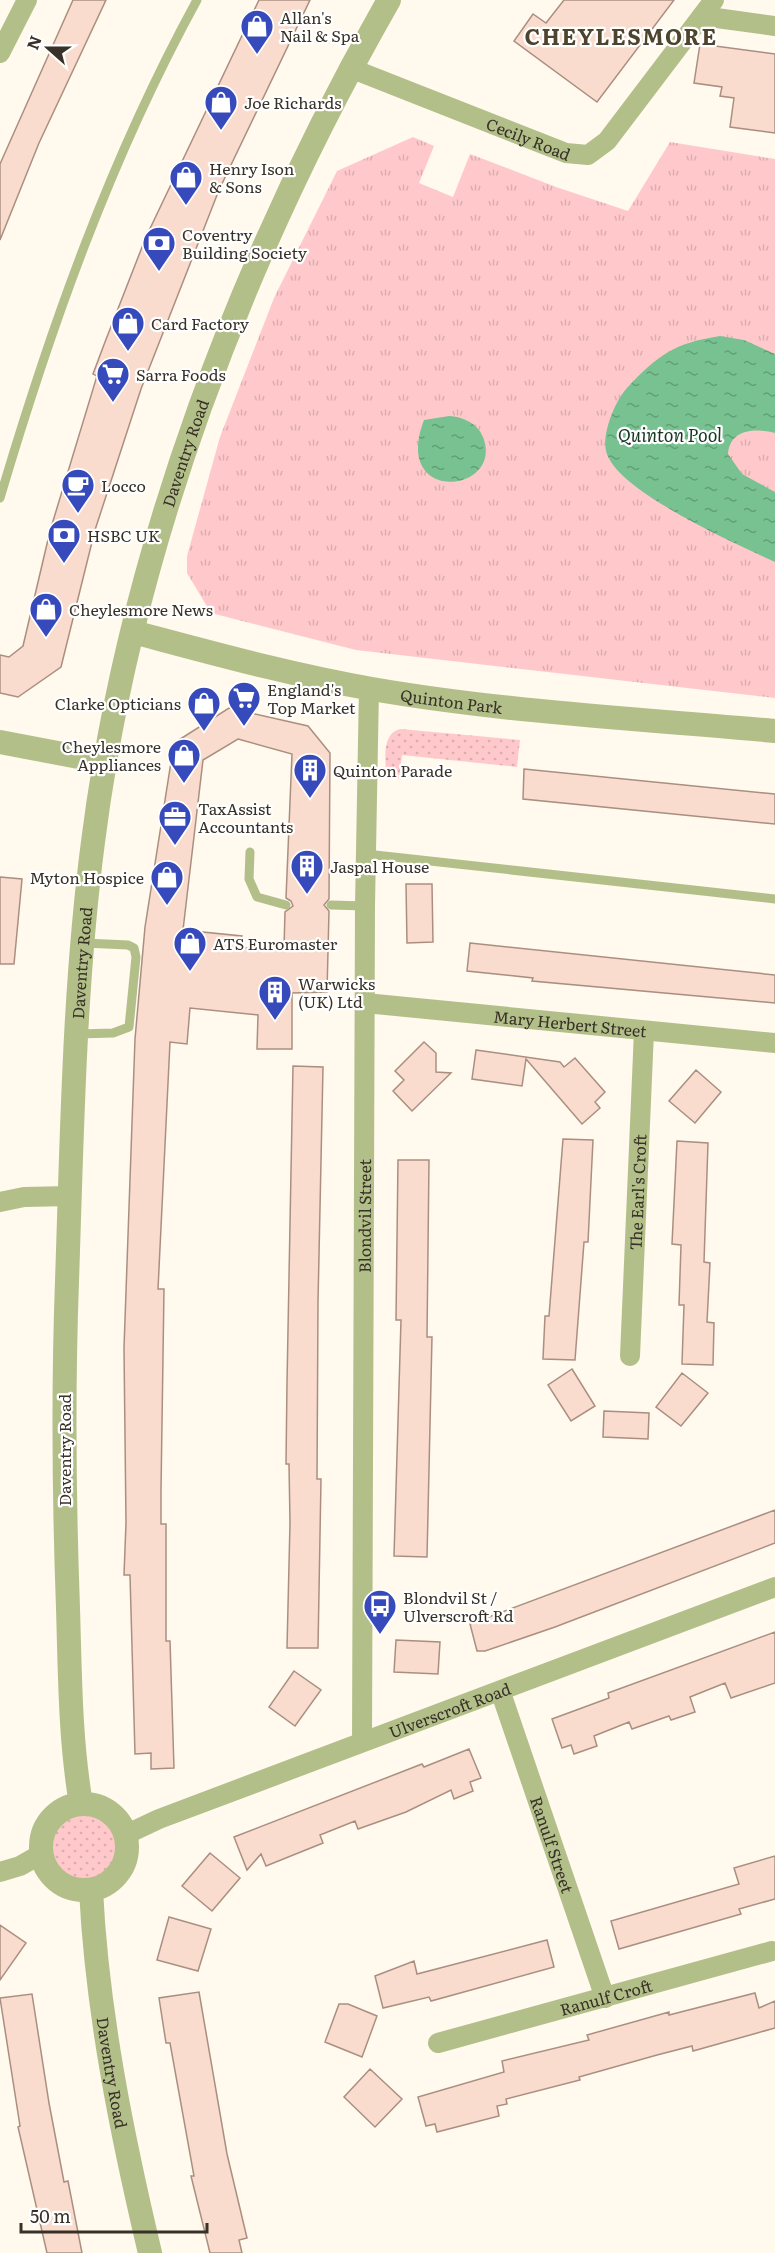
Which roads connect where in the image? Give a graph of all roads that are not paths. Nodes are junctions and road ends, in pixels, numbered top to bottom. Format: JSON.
{"nodes":[{"id":1,"x":27,"y":0,"type":"edge"},
{"id":2,"x":197,"y":0,"type":"edge"},
{"id":3,"x":389,"y":0,"type":"edge"},
{"id":4,"x":714,"y":0,"type":"edge"},
{"id":5,"x":702,"y":16,"type":"junction"},
{"id":6,"x":775,"y":26,"type":"edge"},
{"id":7,"x":0,"y":52,"type":"edge"},
{"id":8,"x":350,"y":68,"type":"junction"},
{"id":9,"x":0,"y":498,"type":"edge"},
{"id":10,"x":133,"y":632,"type":"junction"},
{"id":11,"x":369,"y":688,"type":"junction"},
{"id":12,"x":775,"y":731,"type":"edge"},
{"id":13,"x":0,"y":742,"type":"edge"},
{"id":14,"x":105,"y":762,"type":"junction"},
{"id":15,"x":249,"y":852,"type":"dead end"},
{"id":16,"x":365,"y":854,"type":"junction"},
{"id":17,"x":775,"y":899,"type":"edge"},
{"id":18,"x":286,"y":905,"type":"dead end"},
{"id":19,"x":331,"y":905,"type":"dead end"},
{"id":20,"x":365,"y":906,"type":"junction"},
{"id":21,"x":84,"y":943,"type":"junction"},
{"id":22,"x":365,"y":1003,"type":"junction"},
{"id":23,"x":644,"y":1031,"type":"junction"},
{"id":24,"x":77,"y":1034,"type":"junction"},
{"id":25,"x":775,"y":1043,"type":"edge"},
{"id":26,"x":70,"y":1196,"type":"junction"},
{"id":27,"x":0,"y":1202,"type":"edge"},
{"id":28,"x":630,"y":1356,"type":"dead end"},
{"id":29,"x":775,"y":1587,"type":"edge"},
{"id":30,"x":501,"y":1693,"type":"junction"},
{"id":31,"x":362,"y":1742,"type":"junction"},
{"id":32,"x":81,"y":1804,"type":"junction"},
{"id":33,"x":125,"y":1835,"type":"junction"},
{"id":34,"x":41,"y":1854,"type":"junction"},
{"id":35,"x":0,"y":1872,"type":"edge"},
{"id":36,"x":91,"y":1890,"type":"junction"},
{"id":37,"x":772,"y":1952,"type":"dead end"},
{"id":38,"x":605,"y":1998,"type":"junction"},
{"id":39,"x":438,"y":2043,"type":"dead end"},
{"id":40,"x":150,"y":2253,"type":"edge"}],
"edges":[{"from":1,"to":7,"type":"street"},
{"from":2,"to":9,"type":"lane"},
{"from":3,"to":8,"type":"street","name":"Daventry Road"},
{"from":4,"to":5,"type":"street","name":"Cecily Road"},
{"from":5,"to":6,"type":"street"},
{"from":5,"to":8,"type":"street","name":"Cecily Road"},
{"from":8,"to":10,"type":"street","name":"Daventry Road"},
{"from":10,"to":11,"type":"street","name":"Quinton Park"},
{"from":10,"to":14,"type":"street","name":"Daventry Road"},
{"from":11,"to":12,"type":"street","name":"Quinton Park"},
{"from":11,"to":16,"type":"street","name":"Blondvil Street"},
{"from":13,"to":14,"type":"street"},
{"from":14,"to":21,"type":"street","name":"Daventry Road"},
{"from":15,"to":18,"type":"lane"},
{"from":16,"to":17,"type":"lane"},
{"from":16,"to":20,"type":"street","name":"Blondvil Street"},
{"from":19,"to":20,"type":"lane"},
{"from":20,"to":22,"type":"street","name":"Blondvil Street"},
{"from":21,"to":24,"type":"street","name":"Daventry Road"},
{"from":21,"to":24,"type":"lane"},
{"from":22,"to":23,"type":"street","name":"Mary Herbert Street"},
{"from":22,"to":31,"type":"street","name":"Blondvil Street"},
{"from":23,"to":25,"type":"street","name":"Mary Herbert Street"},
{"from":23,"to":28,"type":"street","name":"The Earl's Croft"},
{"from":24,"to":26,"type":"street","name":"Daventry Road"},
{"from":26,"to":27,"type":"street"},
{"from":26,"to":32,"type":"street","name":"Daventry Road"},
{"from":29,"to":30,"type":"street","name":"Ulverscroft Road"},
{"from":30,"to":31,"type":"street","name":"Ulverscroft Road"},
{"from":30,"to":38,"type":"street","name":"Ranulf Street"},
{"from":31,"to":33,"type":"street","name":"Ulverscroft Road"},
{"from":32,"to":33,"type":"street"},
{"from":32,"to":34,"type":"street"},
{"from":33,"to":36,"type":"street"},
{"from":34,"to":35,"type":"street"},
{"from":34,"to":36,"type":"street"},
{"from":36,"to":40,"type":"street","name":"Daventry Road"},
{"from":37,"to":38,"type":"street","name":"Ranulf Croft"},
{"from":38,"to":39,"type":"street","name":"Ranulf Croft"}]}
